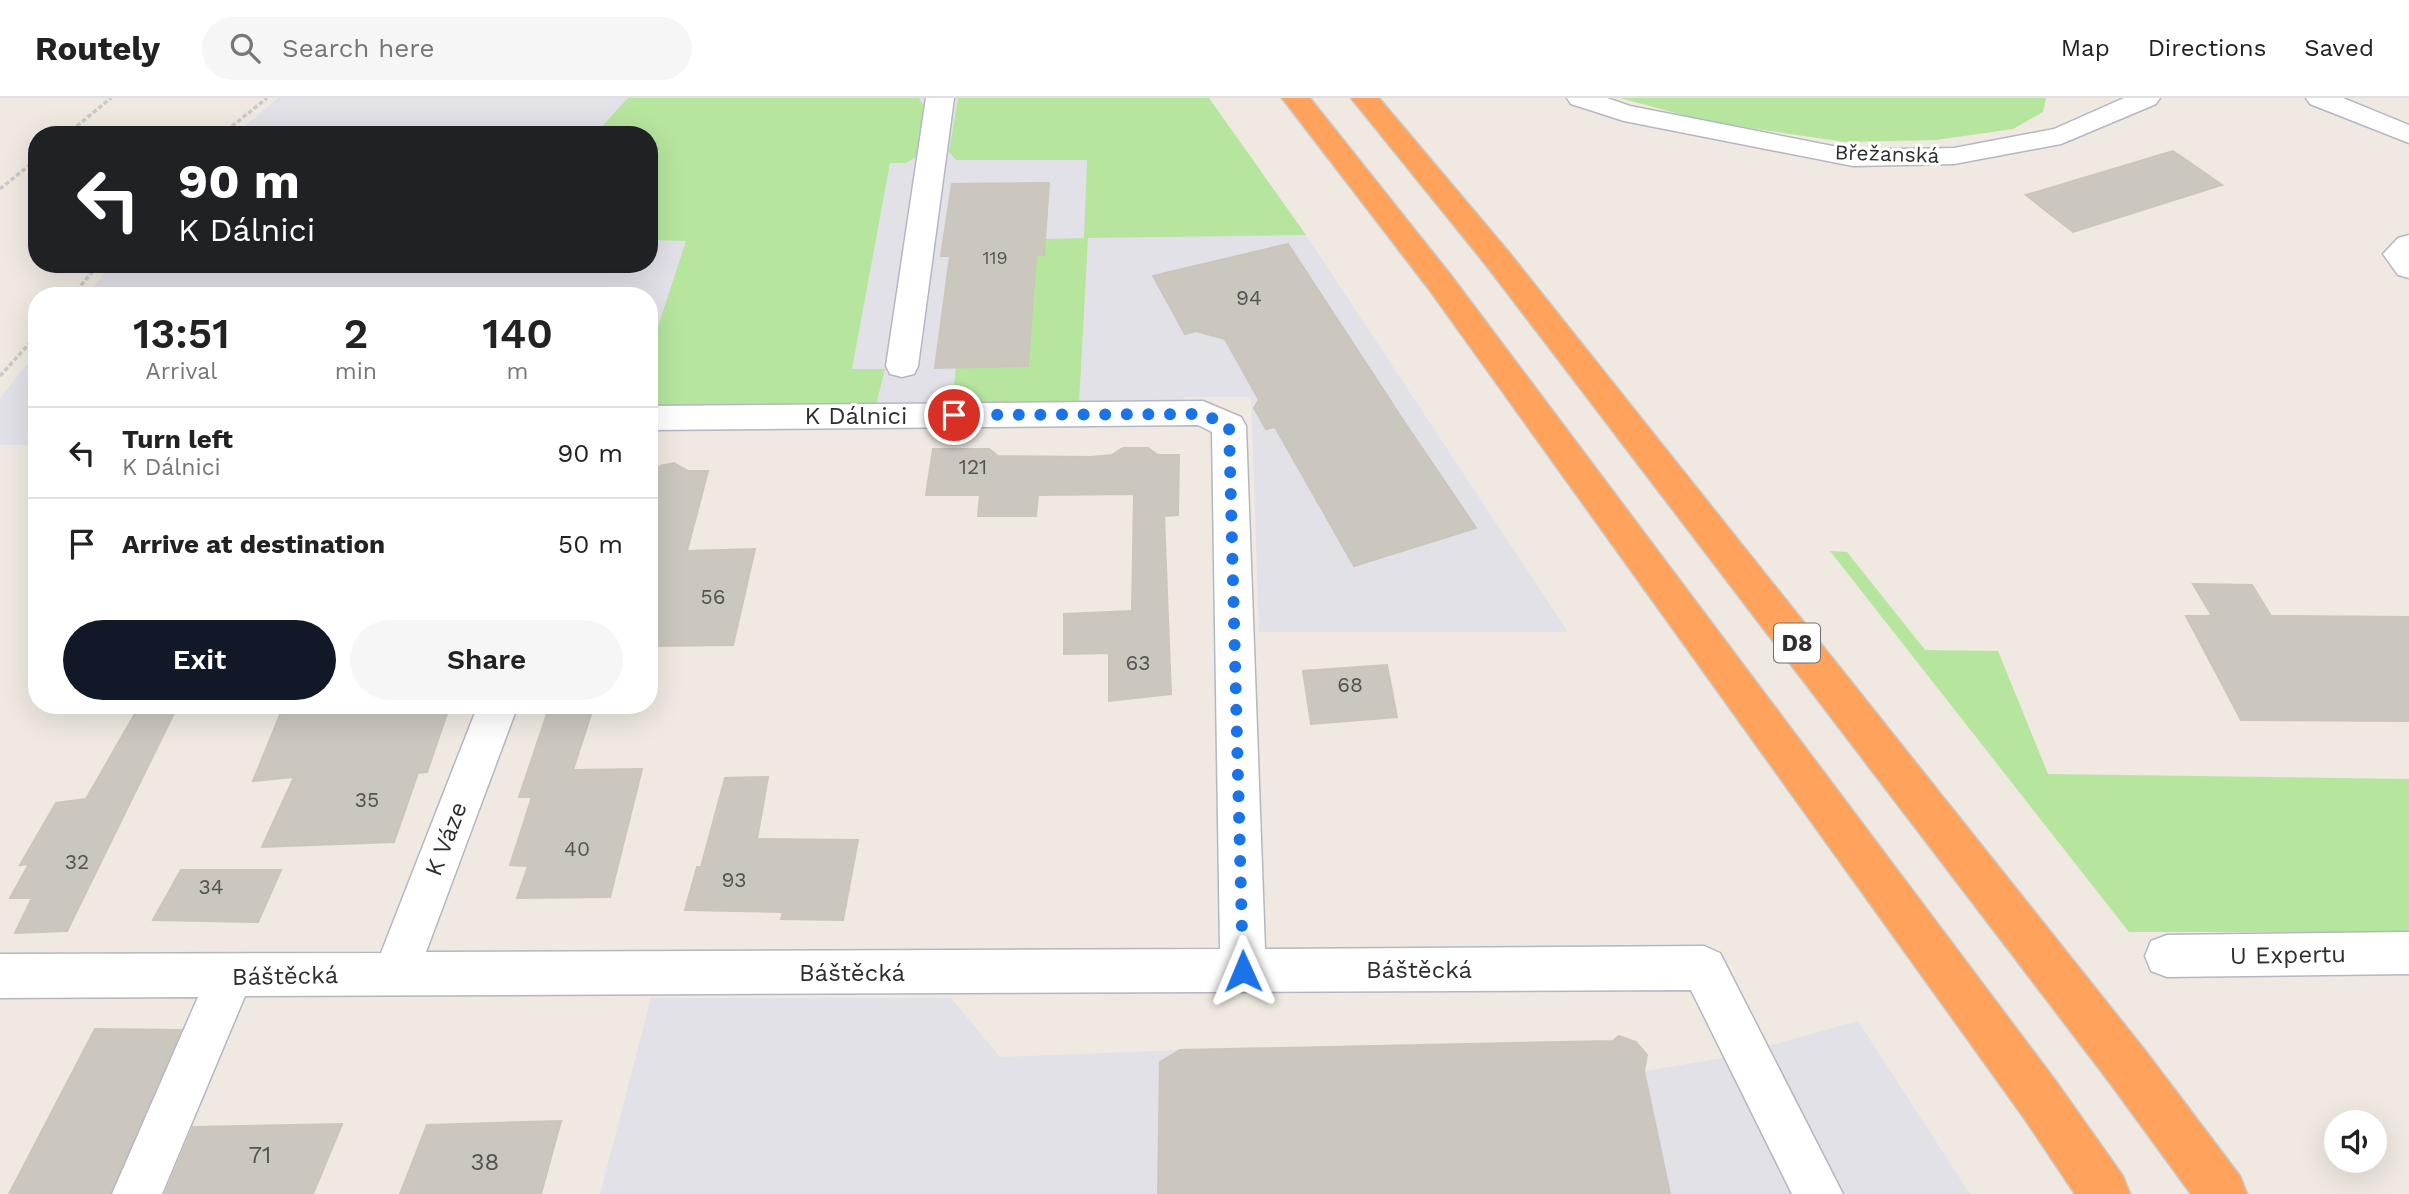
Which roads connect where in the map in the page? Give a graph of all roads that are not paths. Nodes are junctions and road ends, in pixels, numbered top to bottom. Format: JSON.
{"nodes":[{"id":1,"x":940,"y":98,"type":"edge"},
{"id":2,"x":1296,"y":98,"type":"edge"},
{"id":3,"x":1365,"y":98,"type":"edge"},
{"id":4,"x":1581,"y":98,"type":"edge"},
{"id":5,"x":2074,"y":98,"type":"edge"},
{"id":6,"x":2146,"y":98,"type":"edge"},
{"id":7,"x":2320,"y":98,"type":"edge"},
{"id":8,"x":2409,"y":135,"type":"edge"},
{"id":9,"x":2061,"y":136,"type":"junction"},
{"id":10,"x":2409,"y":245,"type":"edge"},
{"id":11,"x":2409,"y":268,"type":"edge"},
{"id":12,"x":902,"y":366,"type":"dead end"},
{"id":13,"x":658,"y":418,"type":"edge"},
{"id":14,"x":495,"y":714,"type":"edge"},
{"id":15,"x":2167,"y":956,"type":"dead end"},
{"id":16,"x":2407,"y":957,"type":"edge"},
{"id":17,"x":1243,"y":971,"type":"junction"},
{"id":18,"x":397,"y":974,"type":"junction"},
{"id":19,"x":0,"y":976,"type":"edge"},
{"id":20,"x":230,"y":976,"type":"junction"},
{"id":21,"x":136,"y":1194,"type":"edge"},
{"id":22,"x":1818,"y":1194,"type":"edge"},
{"id":23,"x":2105,"y":1194,"type":"edge"},
{"id":24,"x":2222,"y":1194,"type":"edge"}],
"edges":[{"from":1,"to":12,"type":"street"},
{"from":2,"to":23,"type":"highway"},
{"from":3,"to":24,"type":"highway","number":"D8"},
{"from":4,"to":9,"type":"street","name":"Břežanská"},
{"from":5,"to":9,"type":"street"},
{"from":6,"to":9,"type":"street","name":"Břežanská"},
{"from":7,"to":8,"type":"street"},
{"from":10,"to":11,"type":"street"},
{"from":13,"to":17,"type":"street","name":"K Dálnici"},
{"from":14,"to":18,"type":"street","name":"K Váze"},
{"from":15,"to":16,"type":"street","name":"U Expertu"},
{"from":17,"to":18,"type":"street","name":"Báštěcká"},
{"from":17,"to":22,"type":"street","name":"Báštěcká"},
{"from":18,"to":20,"type":"street","name":"Báštěcká"},
{"from":19,"to":20,"type":"street","name":"Báštěcká"},
{"from":20,"to":21,"type":"street"}]}
